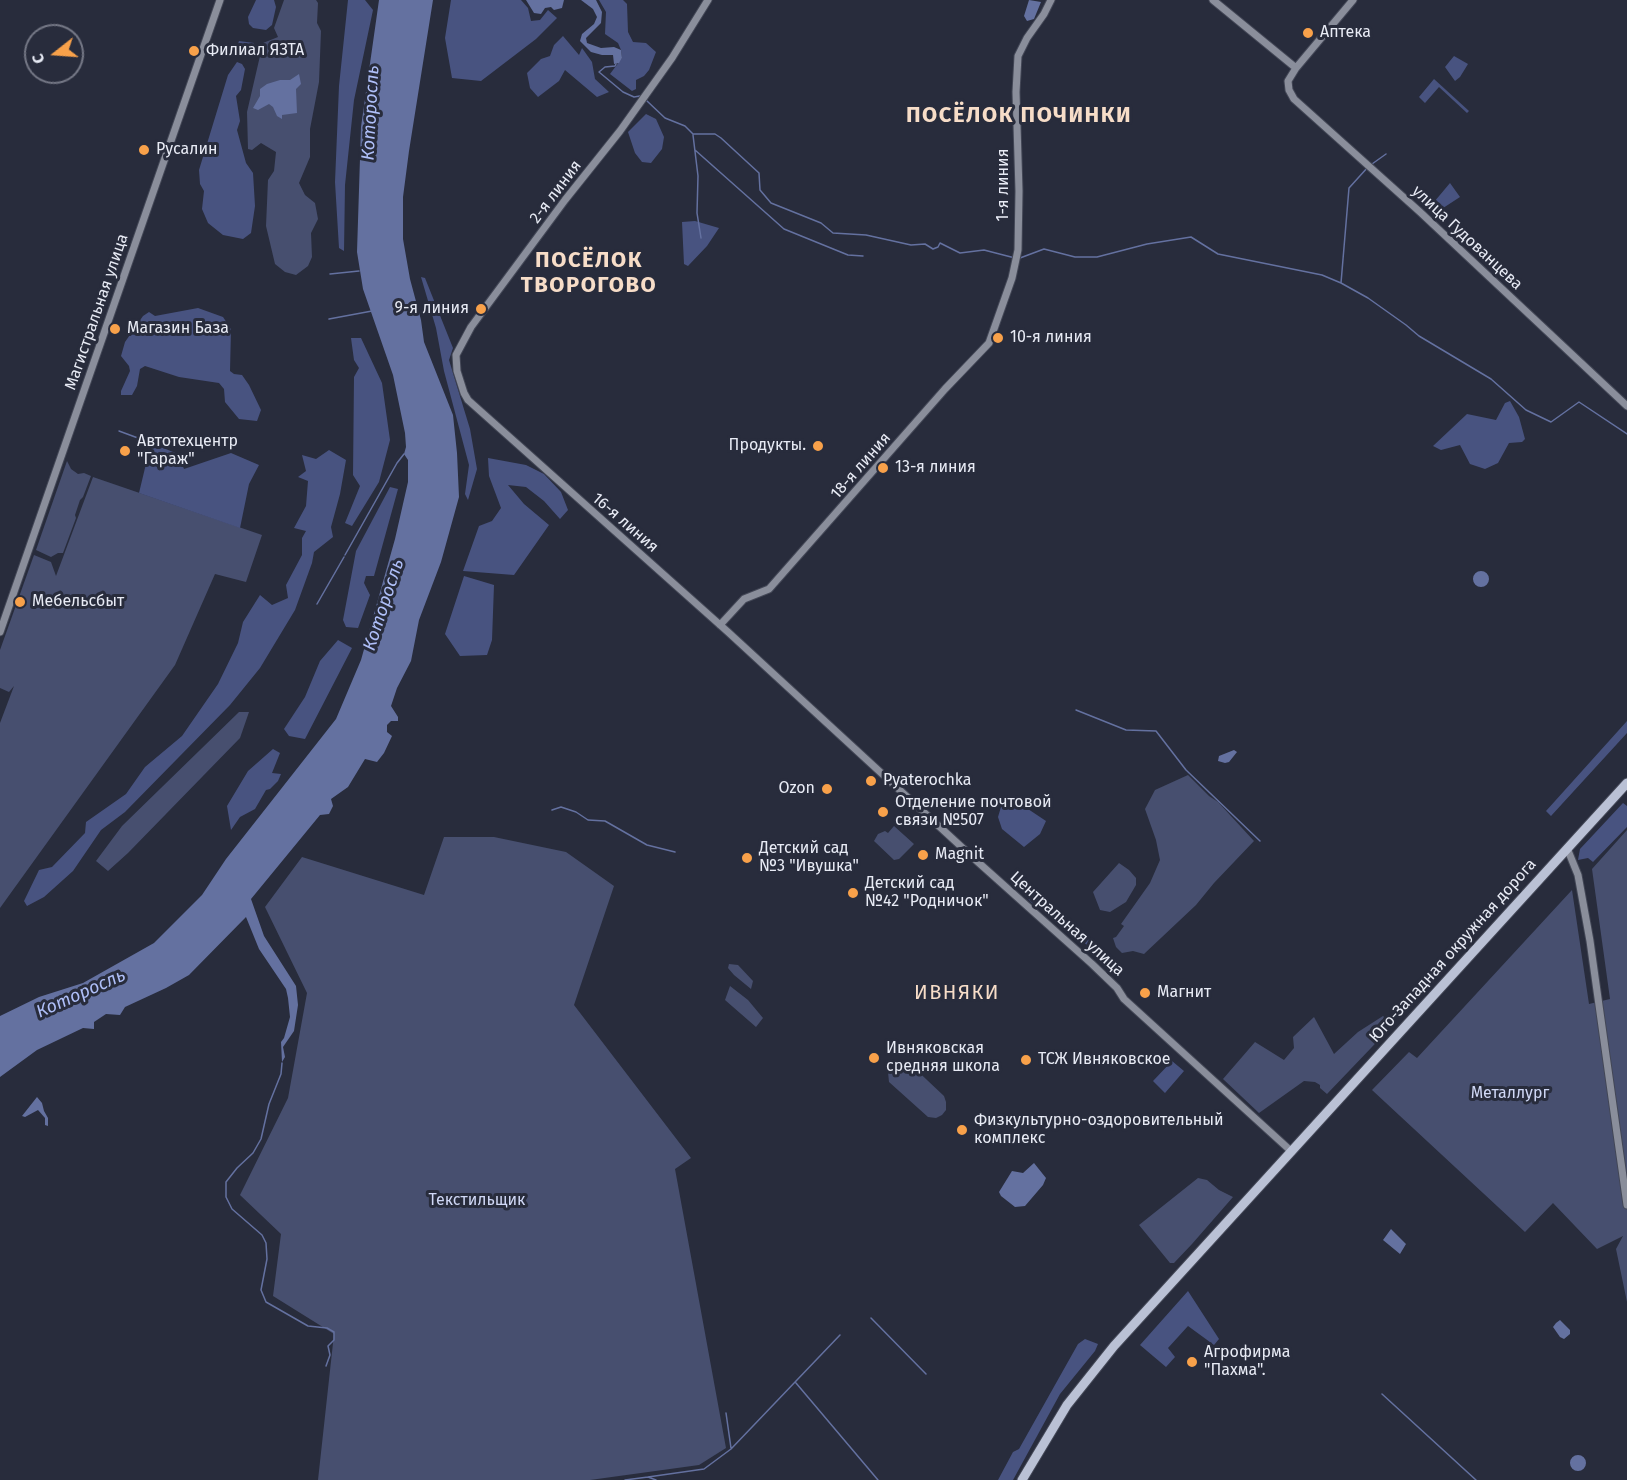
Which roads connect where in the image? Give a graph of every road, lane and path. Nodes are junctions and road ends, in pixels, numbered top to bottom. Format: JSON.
{"nodes":[{"id":1,"x":220,"y":0,"type":"edge"},
{"id":2,"x":708,"y":0,"type":"edge"},
{"id":3,"x":1051,"y":0,"type":"edge"},
{"id":4,"x":1213,"y":0,"type":"edge"},
{"id":5,"x":1353,"y":0,"type":"edge"},
{"id":6,"x":1296,"y":68,"type":"junction"},
{"id":7,"x":1001,"y":306,"type":"joint"},
{"id":8,"x":471,"y":327,"type":"joint"},
{"id":9,"x":1627,"y":406,"type":"edge"},
{"id":10,"x":720,"y":625,"type":"junction"},
{"id":11,"x":0,"y":632,"type":"edge"},
{"id":12,"x":823,"y":719,"type":"joint"},
{"id":13,"x":1627,"y":783,"type":"edge"},
{"id":14,"x":1567,"y":848,"type":"junction"},
{"id":15,"x":1291,"y":1151,"type":"junction"},
{"id":16,"x":1627,"y":1205,"type":"edge"},
{"id":17,"x":1022,"y":1480,"type":"edge"}],
"edges":[{"from":1,"to":11,"type":"street","name":"Магистральная улица"},
{"from":2,"to":8,"type":"street","name":"2-я линия"},
{"from":3,"to":7,"type":"street","name":"1-я линия"},
{"from":4,"to":6,"type":"street"},
{"from":5,"to":6,"type":"street"},
{"from":6,"to":9,"type":"street","name":"улица Гудованцева"},
{"from":7,"to":10,"type":"street","name":"18-я линия"},
{"from":8,"to":10,"type":"street","name":"16-я линия"},
{"from":10,"to":12,"type":"street","name":"16-я линия"},
{"from":12,"to":15,"type":"street","name":"Центральная улица"},
{"from":13,"to":14,"type":"highway","name":"Юго-Западная окружная дорога"},
{"from":14,"to":15,"type":"highway","name":"Юго-Западная окружная дорога"},
{"from":14,"to":16,"type":"street"},
{"from":15,"to":17,"type":"highway"}]}
